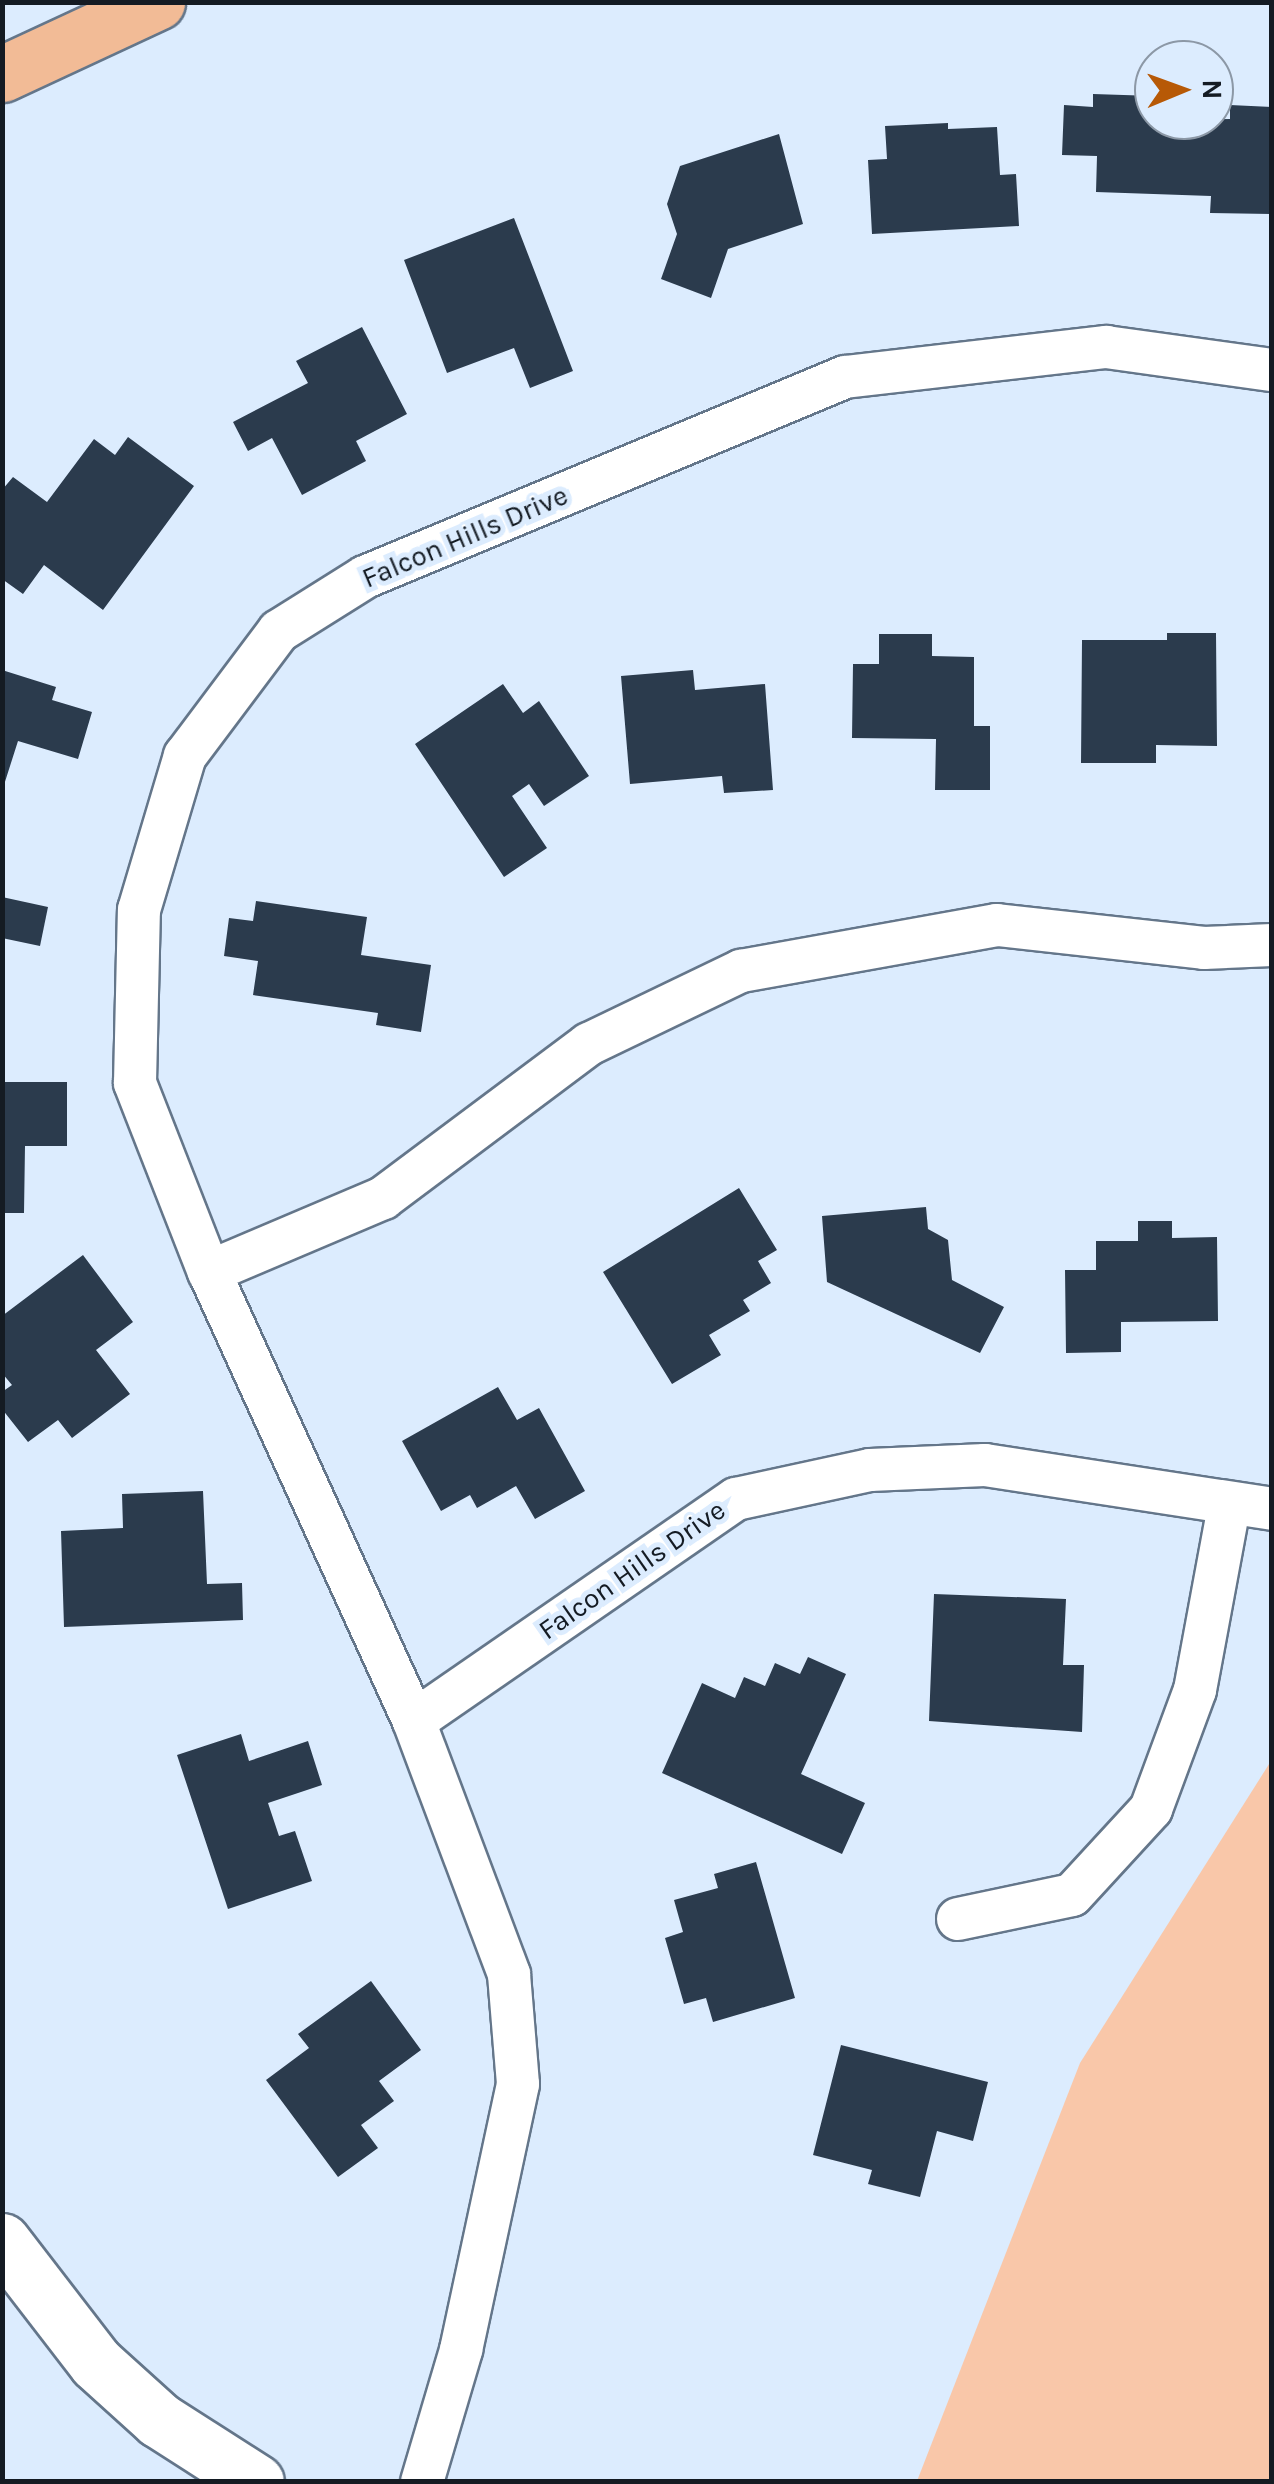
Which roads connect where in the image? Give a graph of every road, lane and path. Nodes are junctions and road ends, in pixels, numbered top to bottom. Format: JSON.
{"nodes":[{"id":1,"x":156,"y":2,"type":"edge"},
{"id":2,"x":2,"y":74,"type":"edge"},
{"id":3,"x":1272,"y":370,"type":"edge"},
{"id":4,"x":1272,"y":944,"type":"edge"},
{"id":5,"x":209,"y":1272,"type":"junction"},
{"id":6,"x":1229,"y":1506,"type":"junction"},
{"id":7,"x":1272,"y":1509,"type":"edge"},
{"id":8,"x":414,"y":1721,"type":"junction"},
{"id":9,"x":958,"y":1919,"type":"dead end"},
{"id":10,"x":2,"y":2241,"type":"edge"},
{"id":11,"x":256,"y":2482,"type":"edge"},
{"id":12,"x":422,"y":2482,"type":"edge"}],
"edges":[{"from":1,"to":2,"type":"main road"},
{"from":3,"to":5,"type":"street","name":"Falcon Hills Drive"},
{"from":4,"to":5,"type":"street"},
{"from":5,"to":8,"type":"street","name":"Falcon Hills Drive"},
{"from":6,"to":7,"type":"street","name":"Falcon Hills Drive"},
{"from":6,"to":8,"type":"street","name":"Falcon Hills Drive"},
{"from":6,"to":9,"type":"street"},
{"from":8,"to":12,"type":"street","name":"Falcon Hills Drive"},
{"from":10,"to":11,"type":"street"}]}
